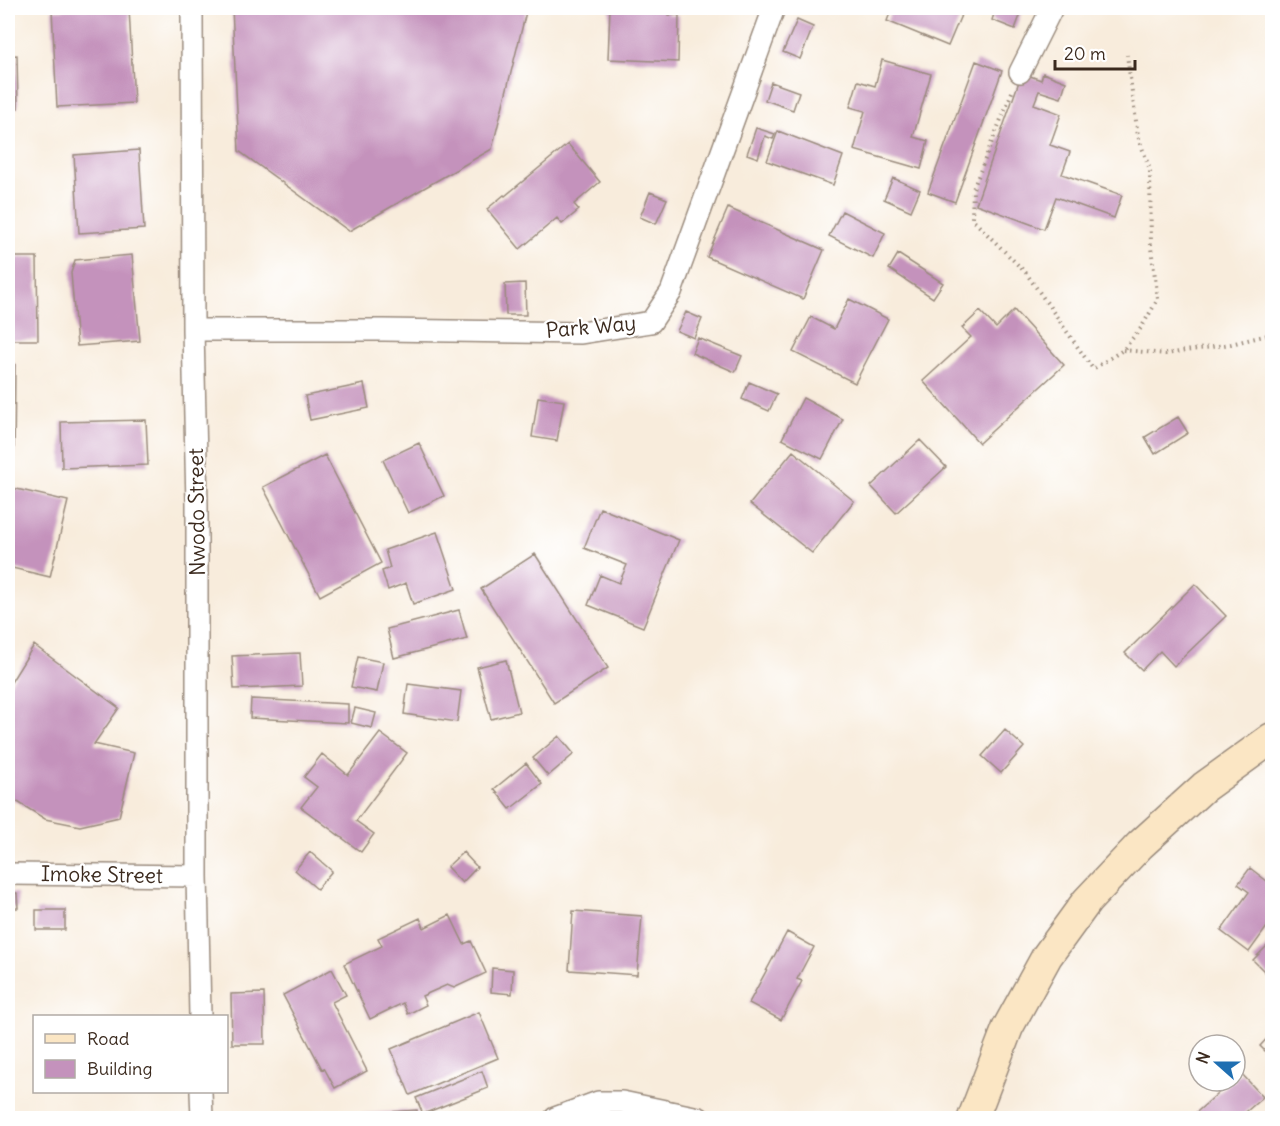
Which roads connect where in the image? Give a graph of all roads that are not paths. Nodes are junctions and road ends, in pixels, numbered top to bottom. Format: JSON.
{"nodes":[{"id":1,"x":192,"y":8,"type":"edge"},
{"id":2,"x":774,"y":8,"type":"edge"},
{"id":3,"x":1052,"y":8,"type":"edge"},
{"id":4,"x":1020,"y":72,"type":"road end"},
{"id":5,"x":193,"y":330,"type":"junction"},
{"id":6,"x":1272,"y":738,"type":"edge"},
{"id":7,"x":8,"y":874,"type":"edge"},
{"id":8,"x":197,"y":876,"type":"junction"},
{"id":9,"x":200,"y":1015,"type":"edge"},
{"id":10,"x":201,"y":1093,"type":"edge"},
{"id":11,"x":202,"y":1119,"type":"edge"},
{"id":12,"x":555,"y":1119,"type":"edge"},
{"id":13,"x":699,"y":1119,"type":"edge"},
{"id":14,"x":973,"y":1119,"type":"edge"}],
"edges":[{"from":1,"to":5,"type":"street","name":"Nwodo Street"},
{"from":2,"to":5,"type":"street","name":"Park Way"},
{"from":3,"to":4,"type":"street"},
{"from":5,"to":8,"type":"street","name":"Nwodo Street"},
{"from":6,"to":14,"type":"main road"},
{"from":7,"to":8,"type":"street","name":"Imoke Street"},
{"from":8,"to":9,"type":"street","name":"Nwodo Street"},
{"from":10,"to":11,"type":"street"},
{"from":12,"to":13,"type":"street"}]}
